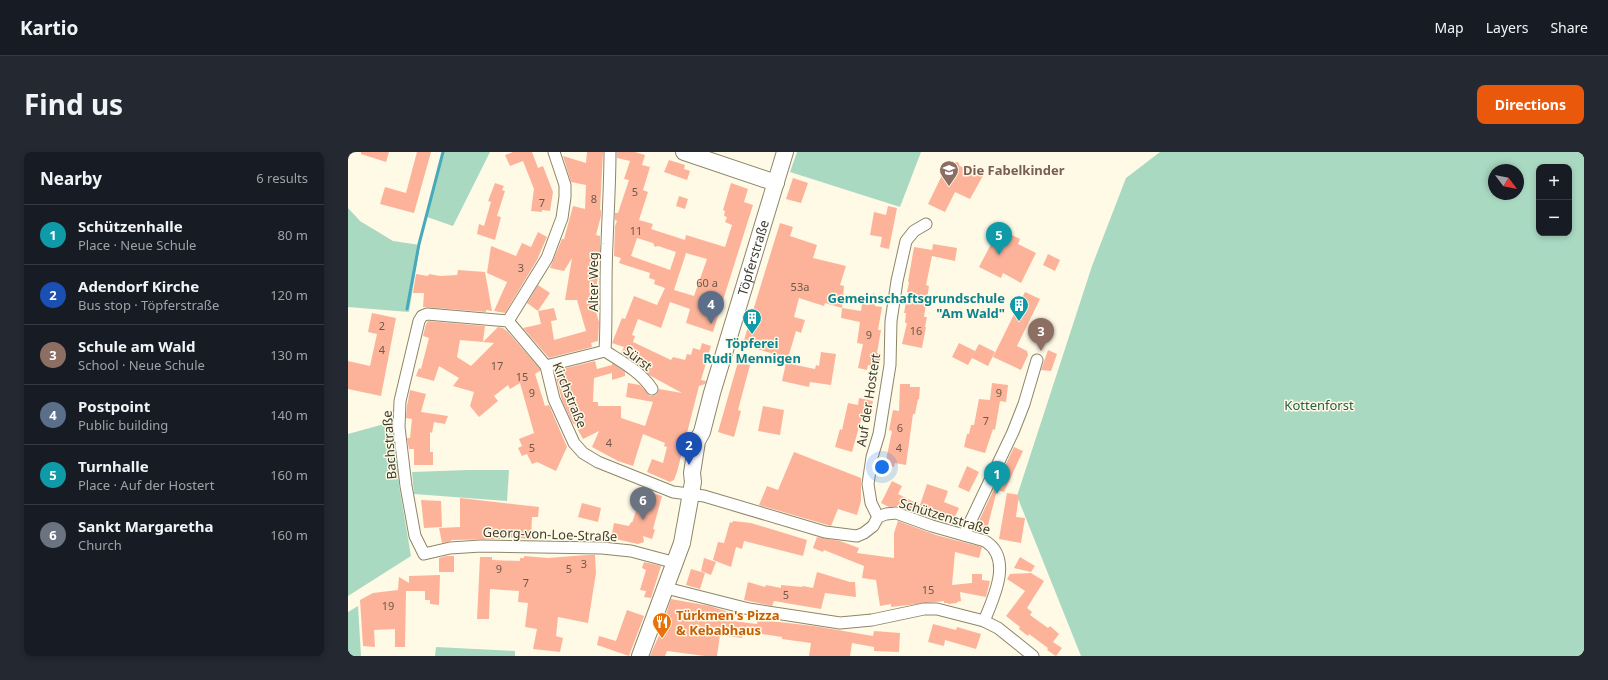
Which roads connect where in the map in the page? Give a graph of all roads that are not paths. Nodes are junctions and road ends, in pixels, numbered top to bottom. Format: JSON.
{"nodes":[{"id":1,"x":554,"y":152,"type":"edge"},
{"id":2,"x":610,"y":152,"type":"edge"},
{"id":3,"x":684,"y":152,"type":"edge"},
{"id":4,"x":785,"y":152,"type":"edge"},
{"id":5,"x":776,"y":183,"type":"junction"},
{"id":6,"x":926,"y":224,"type":"dead end"},
{"id":7,"x":508,"y":321,"type":"junction"},
{"id":8,"x":605,"y":351,"type":"junction"},
{"id":9,"x":1037,"y":360,"type":"dead end"},
{"id":10,"x":546,"y":366,"type":"junction"},
{"id":11,"x":652,"y":389,"type":"dead end"},
{"id":12,"x":692,"y":488,"type":"junction"},
{"id":13,"x":878,"y":517,"type":"junction"},
{"id":14,"x":964,"y":535,"type":"junction"},
{"id":15,"x":424,"y":554,"type":"joint"},
{"id":16,"x":676,"y":563,"type":"junction"},
{"id":17,"x":666,"y":588,"type":"junction"},
{"id":18,"x":984,"y":621,"type":"junction"},
{"id":19,"x":640,"y":656,"type":"edge"},
{"id":20,"x":1033,"y":656,"type":"edge"}],
"edges":[{"from":1,"to":7,"type":"street"},
{"from":2,"to":8,"type":"street","name":"Alter Weg"},
{"from":3,"to":5,"type":"main road"},
{"from":4,"to":5,"type":"main road","name":"Töpferstraße"},
{"from":5,"to":12,"type":"main road","name":"Töpferstraße"},
{"from":6,"to":13,"type":"street","name":"Auf der Hostert"},
{"from":7,"to":10,"type":"street","name":"Kirchstraße"},
{"from":7,"to":15,"type":"street","name":"Bachstraße"},
{"from":8,"to":10,"type":"street"},
{"from":8,"to":11,"type":"street","name":"Sürst"},
{"from":9,"to":14,"type":"street"},
{"from":10,"to":12,"type":"street","name":"Kirchstraße"},
{"from":12,"to":13,"type":"street"},
{"from":12,"to":16,"type":"main road","name":"Töpferstraße"},
{"from":13,"to":14,"type":"street","name":"Schützenstraße"},
{"from":14,"to":18,"type":"street","name":"Schützenstraße"},
{"from":15,"to":16,"type":"street","name":"Georg-von-Loe-Straße"},
{"from":16,"to":17,"type":"main road","name":"Töpferstraße"},
{"from":17,"to":18,"type":"street"},
{"from":17,"to":19,"type":"main road","name":"Töpferstraße"},
{"from":18,"to":20,"type":"street"}]}
